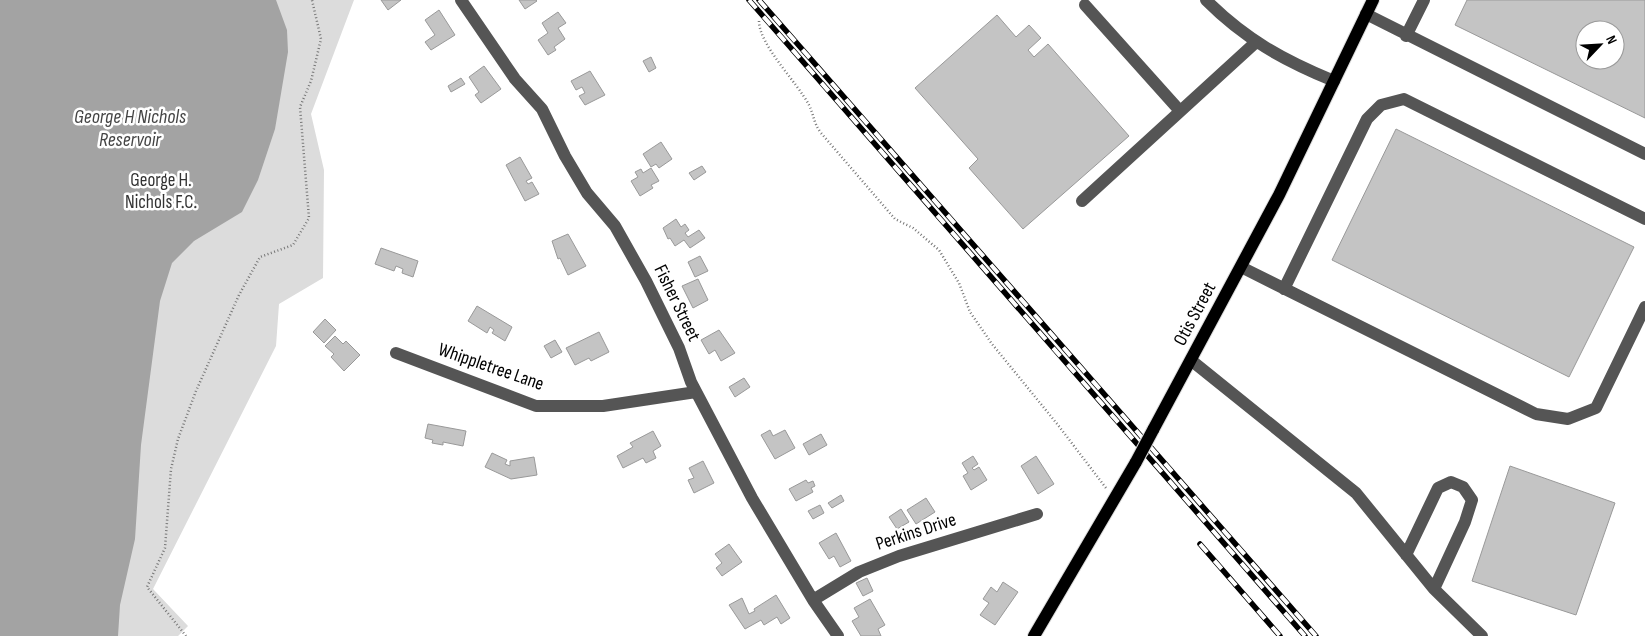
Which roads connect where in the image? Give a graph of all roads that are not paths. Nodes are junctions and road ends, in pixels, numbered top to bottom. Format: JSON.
{"nodes":[{"id":1,"x":461,"y":0,"type":"edge"},
{"id":2,"x":1206,"y":0,"type":"edge"},
{"id":3,"x":1373,"y":0,"type":"edge"},
{"id":4,"x":1424,"y":0,"type":"edge"},
{"id":5,"x":1085,"y":5,"type":"dead end"},
{"id":6,"x":1366,"y":14,"type":"junction"},
{"id":7,"x":1406,"y":36,"type":"junction"},
{"id":8,"x":1255,"y":43,"type":"junction"},
{"id":9,"x":1334,"y":81,"type":"junction"},
{"id":10,"x":1180,"y":111,"type":"junction"},
{"id":11,"x":1645,"y":154,"type":"edge"},
{"id":12,"x":1082,"y":201,"type":"dead end"},
{"id":13,"x":1645,"y":219,"type":"edge"},
{"id":14,"x":1241,"y":267,"type":"junction"},
{"id":15,"x":1284,"y":290,"type":"junction"},
{"id":16,"x":1645,"y":307,"type":"edge"},
{"id":17,"x":396,"y":352,"type":"dead end"},
{"id":18,"x":1192,"y":361,"type":"junction"},
{"id":19,"x":696,"y":392,"type":"junction"},
{"id":20,"x":1037,"y":514,"type":"dead end"},
{"id":21,"x":1406,"y":555,"type":"junction"},
{"id":22,"x":1434,"y":589,"type":"junction"},
{"id":23,"x":813,"y":600,"type":"junction"},
{"id":24,"x":838,"y":636,"type":"edge"},
{"id":25,"x":1034,"y":636,"type":"edge"},
{"id":26,"x":1482,"y":636,"type":"edge"}],
"edges":[{"from":1,"to":19,"type":"street","name":"Fisher Street"},
{"from":2,"to":8,"type":"street"},
{"from":3,"to":6,"type":"main road","name":"Otis Street"},
{"from":4,"to":7,"type":"street"},
{"from":5,"to":10,"type":"street"},
{"from":6,"to":7,"type":"street"},
{"from":6,"to":9,"type":"main road","name":"Otis Street"},
{"from":7,"to":11,"type":"street"},
{"from":8,"to":9,"type":"street"},
{"from":8,"to":10,"type":"street"},
{"from":9,"to":14,"type":"main road","name":"Otis Street"},
{"from":10,"to":12,"type":"street"},
{"from":13,"to":15,"type":"street"},
{"from":14,"to":15,"type":"street"},
{"from":14,"to":18,"type":"main road","name":"Otis Street"},
{"from":15,"to":16,"type":"street"},
{"from":17,"to":19,"type":"street","name":"Whippletree Lane"},
{"from":18,"to":21,"type":"street"},
{"from":18,"to":25,"type":"main road","name":"Otis Street","bridge":true},
{"from":19,"to":23,"type":"street","name":"Fisher Street"},
{"from":20,"to":23,"type":"street","name":"Perkins Drive"},
{"from":21,"to":22,"type":"street"},
{"from":21,"to":22,"type":"street"},
{"from":22,"to":26,"type":"street"},
{"from":23,"to":24,"type":"street","name":"Fisher Street"}]}
